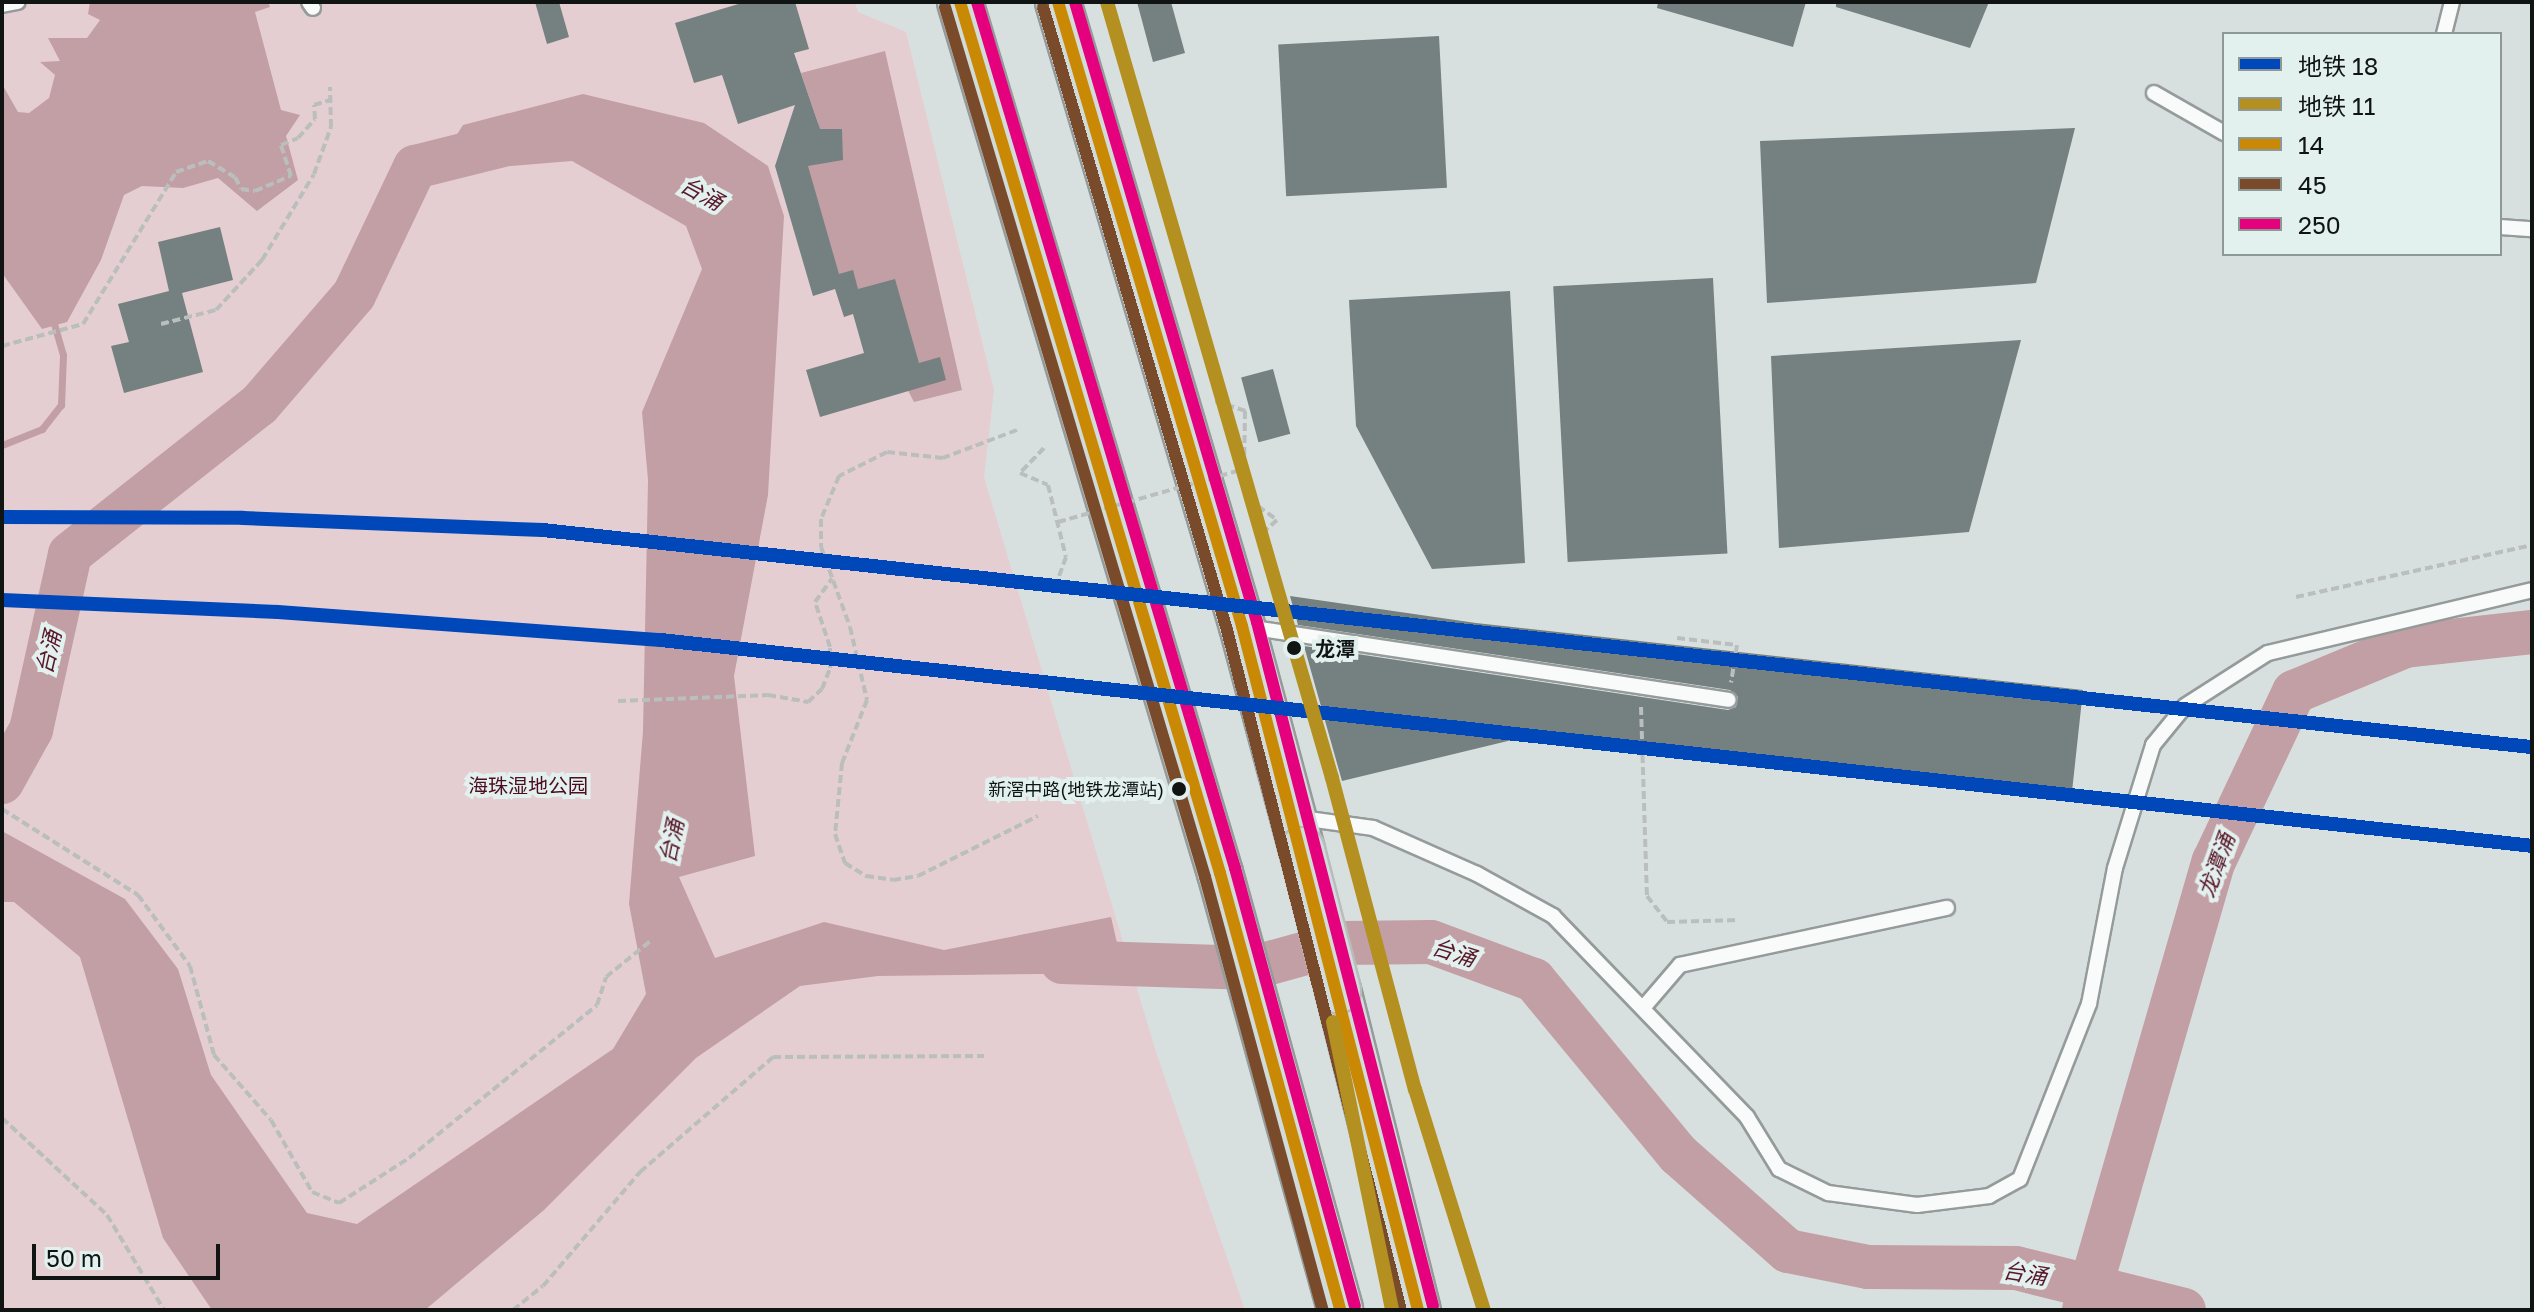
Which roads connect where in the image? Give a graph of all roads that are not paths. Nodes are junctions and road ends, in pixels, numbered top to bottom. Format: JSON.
{"nodes":[{"id":1,"x":18,"y":2,"type":"edge"},
{"id":2,"x":960,"y":2,"type":"edge"},
{"id":3,"x":1058,"y":2,"type":"edge"},
{"id":4,"x":2452,"y":2,"type":"edge"},
{"id":5,"x":2,"y":5,"type":"edge"},
{"id":6,"x":2444,"y":32,"type":"edge"},
{"id":7,"x":2154,"y":93,"type":"dead end"},
{"id":8,"x":2222,"y":132,"type":"edge"},
{"id":9,"x":2502,"y":227,"type":"edge"},
{"id":10,"x":2532,"y":229,"type":"edge"},
{"id":11,"x":2532,"y":590,"type":"edge"},
{"id":12,"x":1242,"y":626,"type":"junction"},
{"id":13,"x":1729,"y":700,"type":"road end"},
{"id":14,"x":1297,"y":834,"type":"junction"},
{"id":15,"x":1947,"y":908,"type":"dead end"},
{"id":16,"x":1643,"y":1008,"type":"junction"},
{"id":17,"x":1340,"y":1310,"type":"edge"},
{"id":18,"x":1418,"y":1310,"type":"edge"}],
"edges":[{"from":1,"to":5,"type":"lane"},
{"from":2,"to":17,"type":"highway"},
{"from":3,"to":12,"type":"highway"},
{"from":4,"to":6,"type":"lane"},
{"from":7,"to":8,"type":"lane"},
{"from":9,"to":10,"type":"lane"},
{"from":11,"to":16,"type":"lane"},
{"from":12,"to":13,"type":"lane"},
{"from":12,"to":14,"type":"highway"},
{"from":14,"to":16,"type":"lane"},
{"from":14,"to":18,"type":"highway","bridge":true},
{"from":15,"to":16,"type":"lane"}]}
